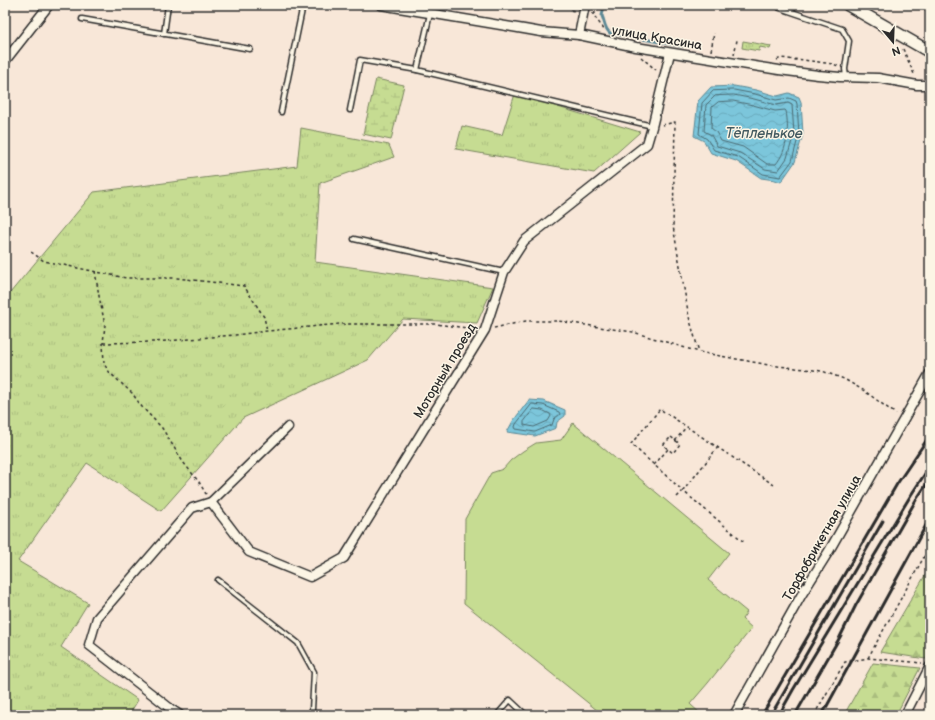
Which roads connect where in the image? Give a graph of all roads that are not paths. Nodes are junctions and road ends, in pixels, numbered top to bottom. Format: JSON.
{"nodes":[{"id":1,"x":50,"y":5,"type":"edge"},
{"id":2,"x":168,"y":5,"type":"edge"},
{"id":3,"x":303,"y":5,"type":"edge"},
{"id":4,"x":383,"y":5,"type":"edge"},
{"id":5,"x":848,"y":5,"type":"edge"},
{"id":6,"x":780,"y":8,"type":"dead end"},
{"id":7,"x":584,"y":9,"type":"edge"},
{"id":8,"x":430,"y":14,"type":"junction"},
{"id":9,"x":82,"y":19,"type":"dead end"},
{"id":10,"x":164,"y":34,"type":"junction"},
{"id":11,"x":579,"y":35,"type":"junction"},
{"id":12,"x":250,"y":49,"type":"dead end"},
{"id":13,"x":930,"y":52,"type":"edge"},
{"id":14,"x":670,"y":53,"type":"junction"},
{"id":15,"x":5,"y":61,"type":"edge"},
{"id":16,"x":417,"y":70,"type":"junction"},
{"id":17,"x":846,"y":77,"type":"junction"},
{"id":18,"x":930,"y":84,"type":"edge"},
{"id":19,"x":350,"y":110,"type":"dead end"},
{"id":20,"x":281,"y":112,"type":"dead end"},
{"id":21,"x":650,"y":126,"type":"junction"},
{"id":22,"x":354,"y":238,"type":"dead end"},
{"id":23,"x":504,"y":272,"type":"junction"},
{"id":24,"x":930,"y":373,"type":"edge"},
{"id":25,"x":288,"y":427,"type":"dead end"},
{"id":26,"x":211,"y":502,"type":"junction"},
{"id":27,"x":218,"y":580,"type":"dead end"},
{"id":28,"x":926,"y":665,"type":"edge"},
{"id":29,"x":180,"y":715,"type":"edge"},
{"id":30,"x":311,"y":715,"type":"edge"},
{"id":31,"x":497,"y":715,"type":"edge"},
{"id":32,"x":526,"y":715,"type":"edge"},
{"id":33,"x":734,"y":715,"type":"edge"},
{"id":34,"x":905,"y":715,"type":"edge"}],
"edges":[{"from":1,"to":15,"type":"street"},
{"from":2,"to":10,"type":"lane"},
{"from":3,"to":20,"type":"lane"},
{"from":4,"to":8,"type":"street","name":"улица Красина"},
{"from":5,"to":13,"type":"main road"},
{"from":6,"to":17,"type":"lane"},
{"from":7,"to":11,"type":"street"},
{"from":8,"to":11,"type":"street","name":"улица Красина"},
{"from":8,"to":16,"type":"lane"},
{"from":9,"to":10,"type":"lane"},
{"from":10,"to":12,"type":"lane"},
{"from":11,"to":14,"type":"street","name":"улица Красина"},
{"from":14,"to":17,"type":"street","name":"улица Красина"},
{"from":14,"to":21,"type":"street","name":"Моторный проезд"},
{"from":16,"to":19,"type":"lane"},
{"from":16,"to":21,"type":"lane"},
{"from":17,"to":18,"type":"street","name":"улица Красина"},
{"from":21,"to":23,"type":"street","name":"Моторный проезд"},
{"from":22,"to":23,"type":"lane"},
{"from":23,"to":26,"type":"street","name":"Моторный проезд"},
{"from":24,"to":33,"type":"street","name":"Торфобрикетная улица"},
{"from":25,"to":26,"type":"street"},
{"from":26,"to":29,"type":"street"},
{"from":27,"to":30,"type":"lane"},
{"from":28,"to":34,"type":"street"},
{"from":31,"to":32,"type":"lane"}]}
